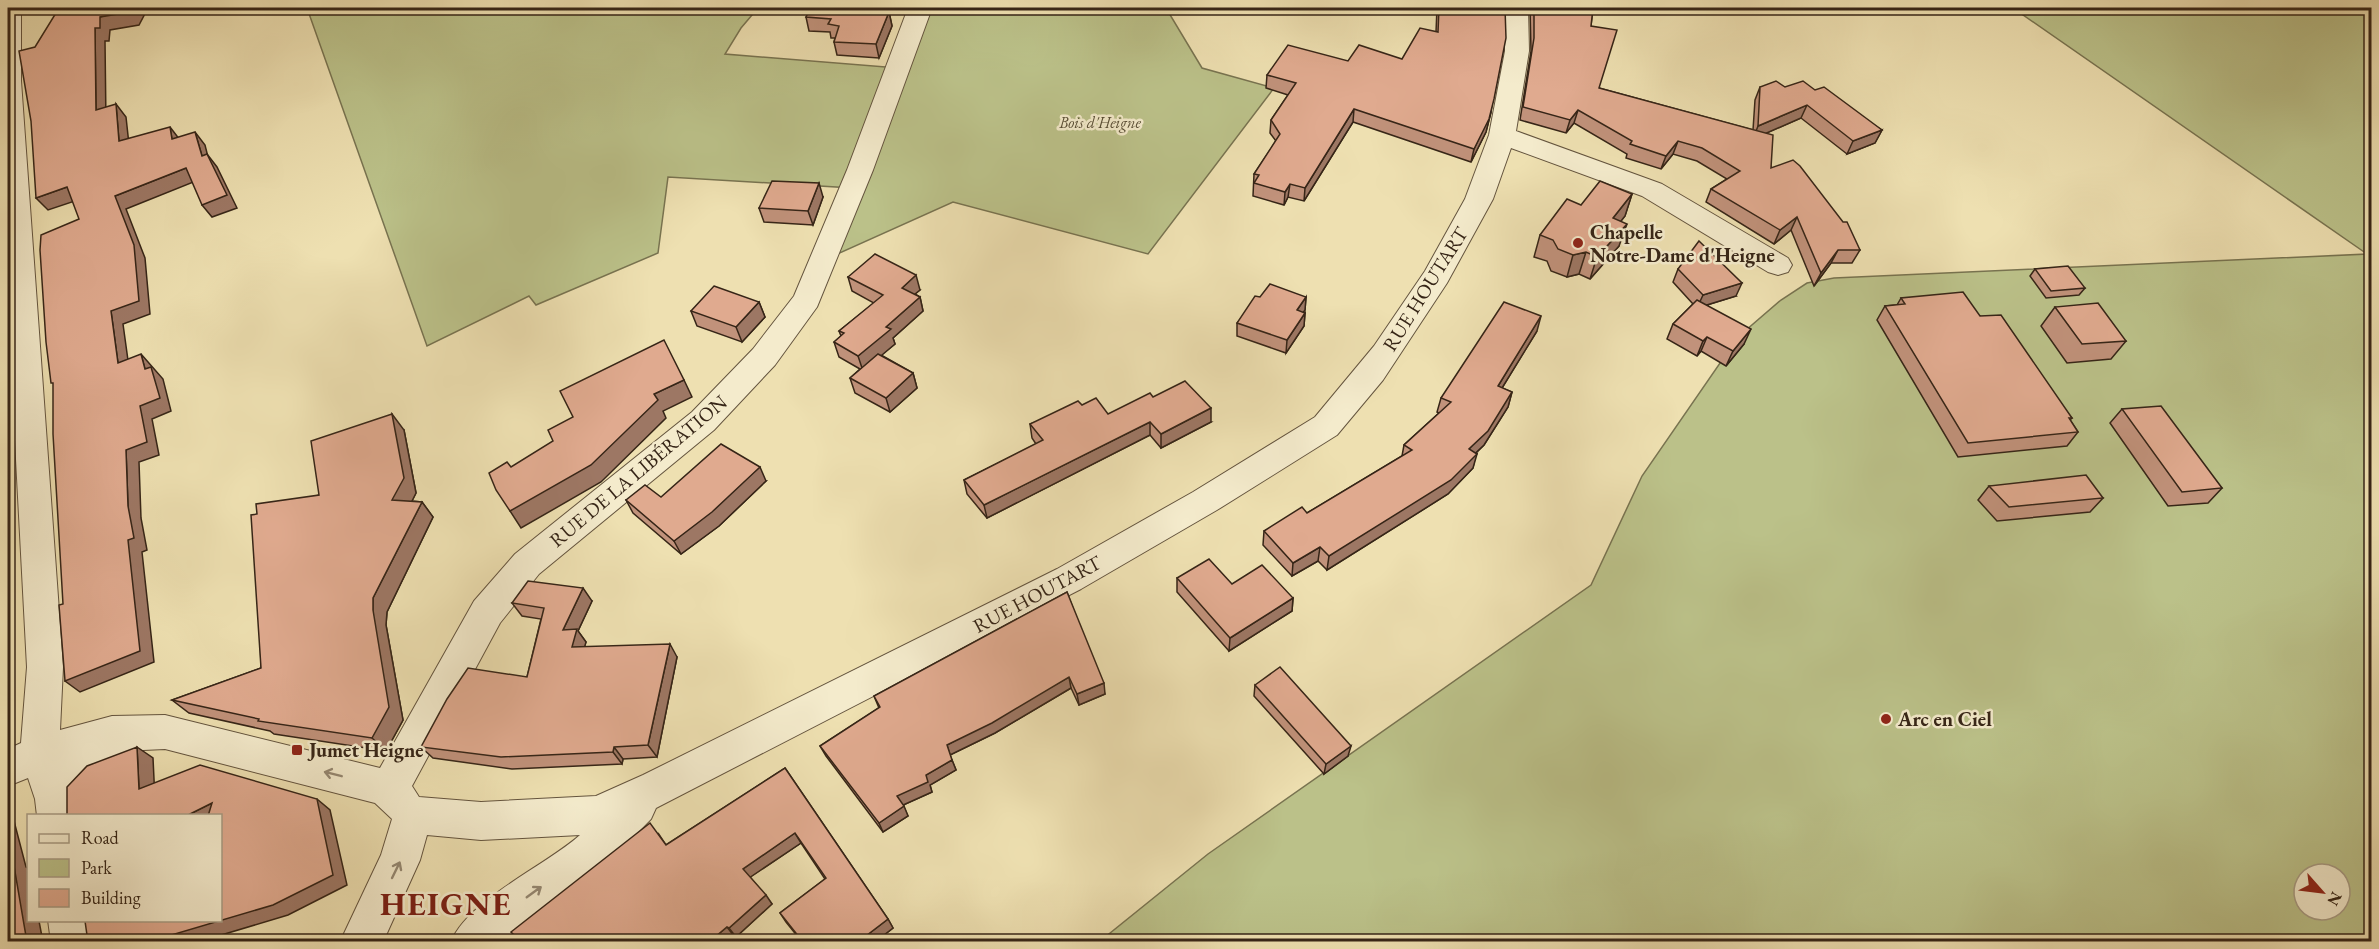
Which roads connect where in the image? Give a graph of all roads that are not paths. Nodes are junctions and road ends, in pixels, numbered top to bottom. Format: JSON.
{"nodes":[{"id":1,"x":10,"y":8,"type":"edge"},
{"id":2,"x":920,"y":8,"type":"edge"},
{"id":3,"x":1516,"y":8,"type":"edge"},
{"id":4,"x":1502,"y":135,"type":"junction"},
{"id":5,"x":1778,"y":265,"type":"dead end"},
{"id":6,"x":165,"y":732,"type":"junction"},
{"id":7,"x":24,"y":760,"type":"edge"},
{"id":8,"x":657,"y":788,"type":"junction"},
{"id":9,"x":401,"y":802,"type":"junction"},
{"id":10,"x":56,"y":807,"type":"edge"},
{"id":11,"x":69,"y":922,"type":"edge"},
{"id":12,"x":72,"y":942,"type":"edge"},
{"id":13,"x":361,"y":942,"type":"edge"},
{"id":14,"x":472,"y":942,"type":"edge"}],
"edges":[{"from":1,"to":7,"type":"street"},
{"from":2,"to":9,"type":"street","name":"RUE DE LA LIBÉRATION"},
{"from":3,"to":4,"type":"street","name":"RUE HOUTART"},
{"from":4,"to":5,"type":"street"},
{"from":4,"to":8,"type":"street","name":"RUE HOUTART"},
{"from":6,"to":7,"type":"street"},
{"from":9,"to":6,"type":"street","name":"RUE HOUTART","one_way":true},
{"from":6,"to":10,"type":"street"},
{"from":7,"to":10,"type":"street"},
{"from":8,"to":9,"type":"street","name":"RUE HOUTART"},
{"from":14,"to":8,"type":"street","one_way":true},
{"from":13,"to":9,"type":"street","name":"RUE DE LA LIBÉRATION","one_way":true},
{"from":11,"to":12,"type":"street"}]}
